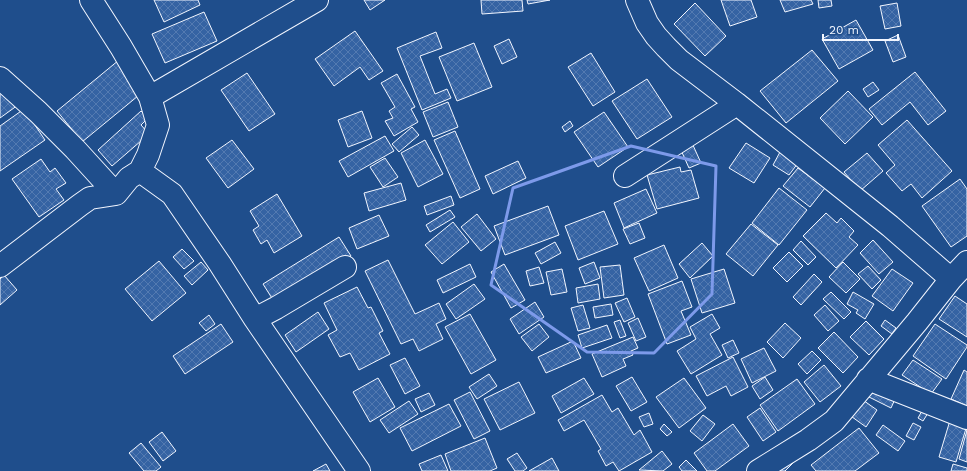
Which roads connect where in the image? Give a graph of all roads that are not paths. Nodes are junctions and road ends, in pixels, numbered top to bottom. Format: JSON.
{"nodes":[{"id":1,"x":91,"y":0,"type":"edge"},
{"id":2,"x":317,"y":0,"type":"edge"},
{"id":3,"x":637,"y":0,"type":"edge"},
{"id":4,"x":0,"y":78,"type":"edge"},
{"id":5,"x":150,"y":97,"type":"junction"},
{"id":6,"x":737,"y":104,"type":"junction"},
{"id":7,"x":140,"y":171,"type":"junction"},
{"id":8,"x":625,"y":176,"type":"dead end"},
{"id":9,"x":116,"y":194,"type":"junction"},
{"id":10,"x":967,"y":262,"type":"edge"},
{"id":11,"x":0,"y":266,"type":"edge"},
{"id":12,"x":345,"y":267,"type":"dead end"},
{"id":13,"x":951,"y":279,"type":"junction"},
{"id":14,"x":255,"y":319,"type":"junction"},
{"id":15,"x":868,"y":379,"type":"junction"},
{"id":16,"x":967,"y":418,"type":"edge"},
{"id":17,"x":359,"y":471,"type":"edge"},
{"id":18,"x":758,"y":471,"type":"edge"}],
"edges":[{"from":1,"to":5,"type":"street"},
{"from":2,"to":5,"type":"street"},
{"from":3,"to":6,"type":"street"},
{"from":4,"to":9,"type":"street"},
{"from":5,"to":7,"type":"street"},
{"from":6,"to":8,"type":"street"},
{"from":6,"to":13,"type":"street"},
{"from":7,"to":9,"type":"street"},
{"from":7,"to":14,"type":"street"},
{"from":9,"to":11,"type":"street"},
{"from":10,"to":13,"type":"street"},
{"from":12,"to":14,"type":"street"},
{"from":13,"to":15,"type":"street"},
{"from":14,"to":17,"type":"street"},
{"from":15,"to":16,"type":"street"},
{"from":15,"to":18,"type":"street"}]}
